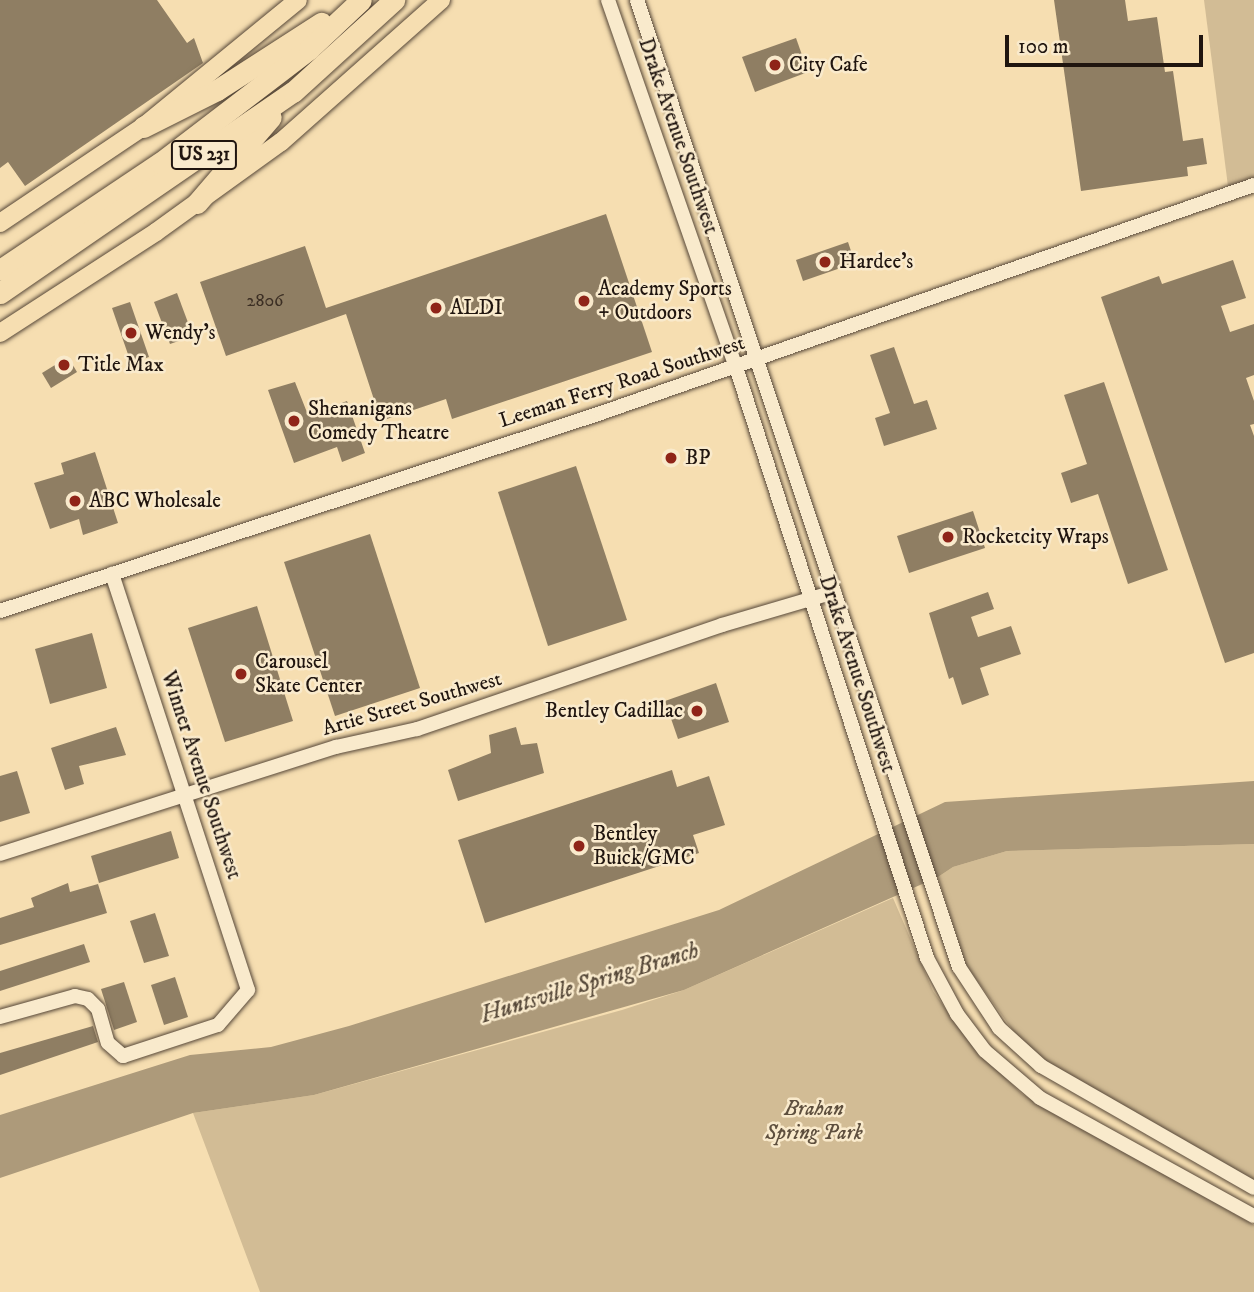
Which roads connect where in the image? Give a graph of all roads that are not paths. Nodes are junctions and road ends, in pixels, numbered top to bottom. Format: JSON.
{"nodes":[{"id":1,"x":298,"y":0,"type":"edge"},
{"id":2,"x":350,"y":0,"type":"edge"},
{"id":3,"x":361,"y":0,"type":"edge"},
{"id":4,"x":394,"y":0,"type":"edge"},
{"id":5,"x":441,"y":0,"type":"edge"},
{"id":6,"x":608,"y":0,"type":"edge"},
{"id":7,"x":638,"y":0,"type":"edge"},
{"id":8,"x":293,"y":92,"type":"junction"},
{"id":9,"x":143,"y":127,"type":"junction"},
{"id":10,"x":695,"y":168,"type":"junction"},
{"id":11,"x":670,"y":176,"type":"junction"},
{"id":12,"x":1254,"y":186,"type":"edge"},
{"id":13,"x":197,"y":203,"type":"junction"},
{"id":14,"x":710,"y":215,"type":"junction"},
{"id":15,"x":0,"y":223,"type":"edge"},
{"id":16,"x":686,"y":223,"type":"junction"},
{"id":17,"x":0,"y":270,"type":"edge"},
{"id":18,"x":0,"y":293,"type":"edge"},
{"id":19,"x":0,"y":333,"type":"edge"},
{"id":20,"x":759,"y":359,"type":"junction"},
{"id":21,"x":736,"y":367,"type":"junction"},
{"id":22,"x":112,"y":574,"type":"junction"},
{"id":23,"x":834,"y":592,"type":"junction"},
{"id":24,"x":811,"y":601,"type":"junction"},
{"id":25,"x":0,"y":611,"type":"edge"},
{"id":26,"x":187,"y":795,"type":"junction"},
{"id":27,"x":0,"y":854,"type":"edge"},
{"id":28,"x":0,"y":1017,"type":"edge"},
{"id":29,"x":1254,"y":1188,"type":"edge"},
{"id":30,"x":1254,"y":1216,"type":"edge"}],
"edges":[{"from":1,"to":9,"type":"main road"},
{"from":2,"to":9,"type":"highway"},
{"from":3,"to":17,"type":"highway","number":"US 231"},
{"from":4,"to":8,"type":"highway","number":"US 231"},
{"from":5,"to":13,"type":"main road"},
{"from":6,"to":11,"type":"street","name":"Drake Avenue Southwest"},
{"from":7,"to":10,"type":"street","name":"Drake Avenue Southwest"},
{"from":8,"to":13,"type":"highway"},
{"from":8,"to":18,"type":"highway","number":"US 231"},
{"from":9,"to":15,"type":"main road"},
{"from":10,"to":11,"type":"street"},
{"from":10,"to":14,"type":"street","name":"Drake Avenue Southwest"},
{"from":11,"to":16,"type":"street","name":"Drake Avenue Southwest"},
{"from":12,"to":20,"type":"street","name":"Leeman Ferry Road Southwest"},
{"from":13,"to":19,"type":"main road"},
{"from":14,"to":16,"type":"street"},
{"from":14,"to":20,"type":"street","name":"Drake Avenue Southwest"},
{"from":16,"to":21,"type":"street","name":"Drake Avenue Southwest"},
{"from":20,"to":21,"type":"street","name":"Leeman Ferry Road Southwest"},
{"from":20,"to":23,"type":"street","name":"Drake Avenue Southwest"},
{"from":21,"to":22,"type":"street","name":"Leeman Ferry Road Southwest"},
{"from":21,"to":24,"type":"street","name":"Drake Avenue Southwest"},
{"from":22,"to":25,"type":"street","name":"Leeman Ferry Road Southwest"},
{"from":22,"to":26,"type":"street","name":"Winner Avenue Southwest"},
{"from":23,"to":24,"type":"street","name":"Artie Street Southwest"},
{"from":23,"to":29,"type":"street","name":"Drake Avenue Southwest"},
{"from":24,"to":26,"type":"street","name":"Artie Street Southwest"},
{"from":24,"to":30,"type":"street","name":"Drake Avenue Southwest"},
{"from":26,"to":27,"type":"street","name":"Artie Street Southwest"},
{"from":26,"to":28,"type":"street","name":"Winner Avenue Southwest"}]}
